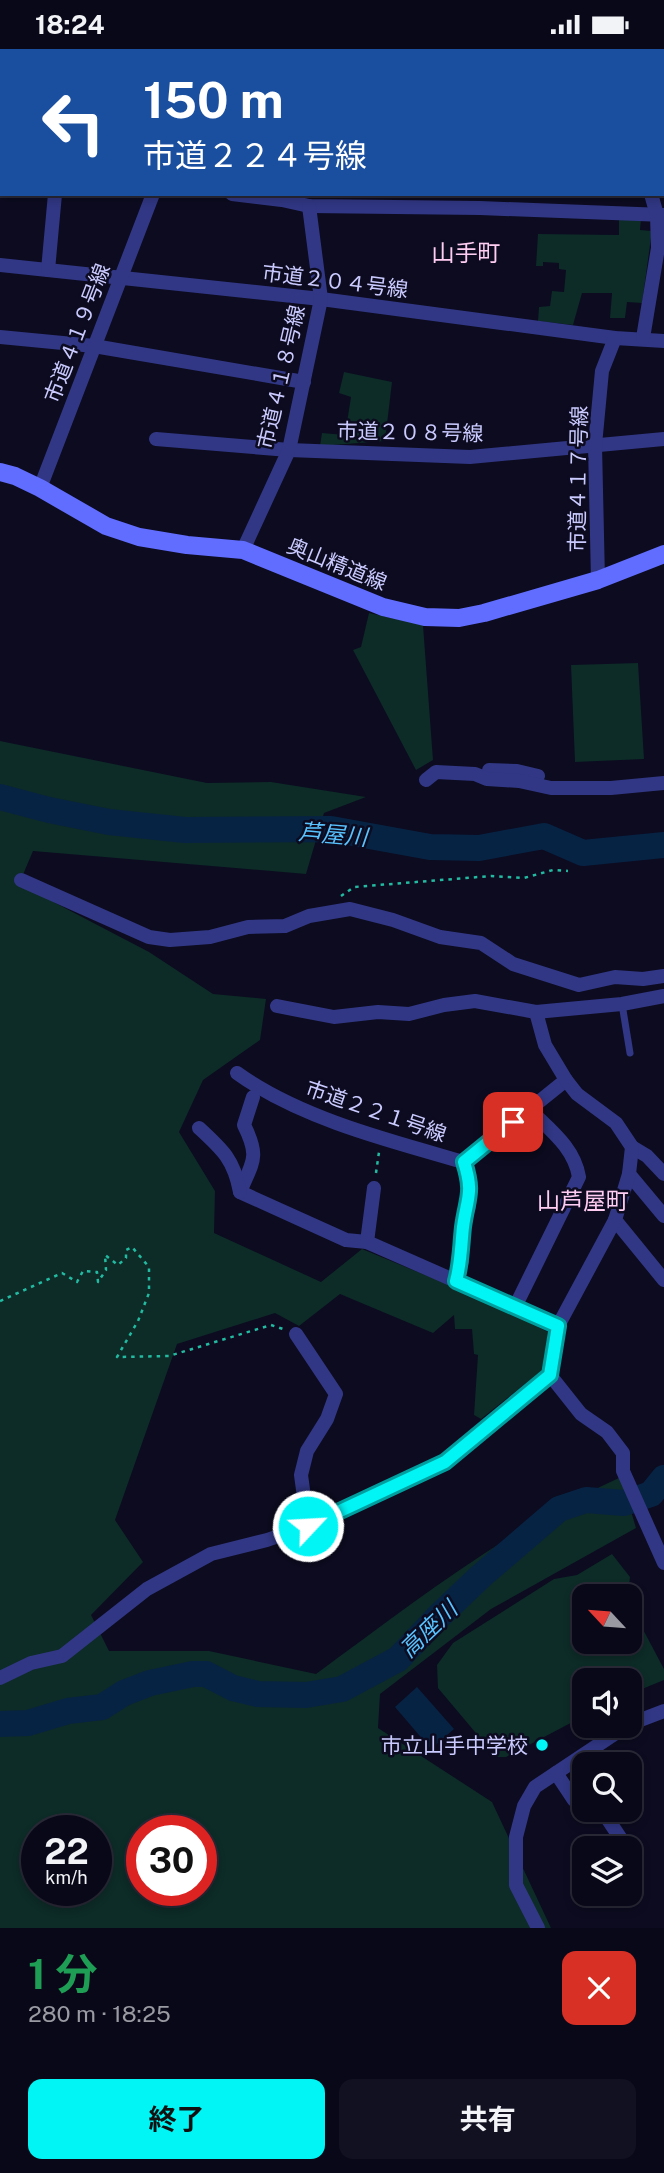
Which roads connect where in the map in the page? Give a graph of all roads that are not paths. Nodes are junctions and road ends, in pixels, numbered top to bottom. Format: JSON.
{"nodes":[{"id":1,"x":55,"y":196,"type":"edge"},
{"id":2,"x":152,"y":196,"type":"edge"},
{"id":3,"x":652,"y":196,"type":"edge"},
{"id":4,"x":282,"y":197,"type":"edge"},
{"id":5,"x":309,"y":206,"type":"junction"},
{"id":6,"x":661,"y":215,"type":"edge"},
{"id":7,"x":0,"y":265,"type":"edge"},
{"id":8,"x":48,"y":270,"type":"junction"},
{"id":9,"x":121,"y":278,"type":"junction"},
{"id":10,"x":321,"y":299,"type":"junction"},
{"id":11,"x":0,"y":337,"type":"edge"},
{"id":12,"x":615,"y":338,"type":"junction"},
{"id":13,"x":643,"y":338,"type":"junction"},
{"id":14,"x":664,"y":341,"type":"edge"},
{"id":15,"x":94,"y":346,"type":"junction"},
{"id":16,"x":304,"y":383,"type":"junction"},
{"id":17,"x":156,"y":439,"type":"dead end"},
{"id":18,"x":664,"y":439,"type":"edge"},
{"id":19,"x":596,"y":445,"type":"junction"},
{"id":20,"x":289,"y":450,"type":"junction"},
{"id":21,"x":0,"y":472,"type":"edge"},
{"id":22,"x":40,"y":488,"type":"junction"},
{"id":23,"x":243,"y":550,"type":"junction"},
{"id":24,"x":664,"y":554,"type":"edge"},
{"id":25,"x":598,"y":580,"type":"junction"},
{"id":26,"x":475,"y":774,"type":"junction"},
{"id":27,"x":664,"y":775,"type":"edge"},
{"id":28,"x":425,"y":780,"type":"dead end"},
{"id":29,"x":664,"y":783,"type":"edge"},
{"id":30,"x":21,"y":880,"type":"dead end"},
{"id":31,"x":664,"y":976,"type":"edge"},
{"id":32,"x":664,"y":996,"type":"edge"},
{"id":33,"x":622,"y":1005,"type":"junction"},
{"id":34,"x":277,"y":1006,"type":"dead end"},
{"id":35,"x":536,"y":1012,"type":"junction"},
{"id":36,"x":630,"y":1053,"type":"dead end"},
{"id":37,"x":237,"y":1073,"type":"dead end"},
{"id":38,"x":566,"y":1080,"type":"junction"},
{"id":39,"x":253,"y":1097,"type":"dead end"},
{"id":40,"x":529,"y":1109,"type":"junction"},
{"id":41,"x":200,"y":1128,"type":"dead end"},
{"id":42,"x":632,"y":1147,"type":"junction"},
{"id":43,"x":464,"y":1162,"type":"junction"},
{"id":44,"x":629,"y":1174,"type":"junction"},
{"id":45,"x":664,"y":1174,"type":"edge"},
{"id":46,"x":374,"y":1188,"type":"road end"},
{"id":47,"x":237,"y":1190,"type":"junction"},
{"id":48,"x":664,"y":1216,"type":"edge"},
{"id":49,"x":615,"y":1220,"type":"junction"},
{"id":50,"x":367,"y":1242,"type":"junction"},
{"id":51,"x":664,"y":1280,"type":"edge"},
{"id":52,"x":456,"y":1281,"type":"junction"},
{"id":53,"x":515,"y":1307,"type":"junction"},
{"id":54,"x":558,"y":1326,"type":"junction"},
{"id":55,"x":296,"y":1334,"type":"road end"},
{"id":56,"x":550,"y":1375,"type":"junction"},
{"id":57,"x":308,"y":1526,"type":"junction"},
{"id":58,"x":664,"y":1563,"type":"edge"},
{"id":59,"x":0,"y":1678,"type":"edge"},
{"id":60,"x":664,"y":1711,"type":"edge"},
{"id":61,"x":642,"y":1720,"type":"edge"},
{"id":62,"x":609,"y":1738,"type":"edge"},
{"id":63,"x":556,"y":1773,"type":"junction"},
{"id":64,"x":572,"y":1797,"type":"edge"},
{"id":65,"x":538,"y":1928,"type":"edge"}],
"edges":[{"from":1,"to":8,"type":"street"},
{"from":2,"to":9,"type":"street","name":"市道４１９号線"},
{"from":3,"to":6,"type":"street"},
{"from":4,"to":5,"type":"street"},
{"from":5,"to":6,"type":"street"},
{"from":5,"to":10,"type":"street","name":"市道４１８号線"},
{"from":6,"to":13,"type":"street"},
{"from":7,"to":8,"type":"street","name":"市道２０４号線"},
{"from":8,"to":9,"type":"street","name":"市道２０４号線"},
{"from":9,"to":10,"type":"street","name":"市道２０４号線"},
{"from":9,"to":15,"type":"street","name":"市道４１９号線"},
{"from":10,"to":12,"type":"street","name":"市道２０４号線"},
{"from":10,"to":16,"type":"street","name":"市道４１８号線"},
{"from":11,"to":15,"type":"street"},
{"from":12,"to":13,"type":"street","name":"市道２０４号線"},
{"from":12,"to":19,"type":"street","name":"市道４１７号線"},
{"from":13,"to":14,"type":"street","name":"市道２０４号線"},
{"from":15,"to":16,"type":"street"},
{"from":15,"to":22,"type":"street","name":"市道４１９号線"},
{"from":16,"to":20,"type":"street","name":"市道４１８号線"},
{"from":17,"to":20,"type":"street","name":"市道２０８号線"},
{"from":18,"to":19,"type":"street","name":"市道２０８号線"},
{"from":19,"to":20,"type":"street","name":"市道２０８号線"},
{"from":19,"to":25,"type":"street","name":"市道４１７号線"},
{"from":20,"to":23,"type":"street","name":"市道４１８号線"},
{"from":21,"to":22,"type":"main road","name":"奥山精道線"},
{"from":22,"to":23,"type":"main road","name":"奥山精道線"},
{"from":23,"to":25,"type":"main road","name":"奥山精道線"},
{"from":24,"to":25,"type":"main road","name":"奥山精道線"},
{"from":26,"to":27,"type":"street"},
{"from":26,"to":28,"type":"street"},
{"from":26,"to":29,"type":"street"},
{"from":30,"to":31,"type":"street"},
{"from":32,"to":33,"type":"street"},
{"from":33,"to":35,"type":"street"},
{"from":33,"to":36,"type":"lane"},
{"from":34,"to":35,"type":"street"},
{"from":35,"to":38,"type":"street"},
{"from":37,"to":43,"type":"street","name":"市道２２１号線"},
{"from":38,"to":40,"type":"street","name":"市道２２１号線"},
{"from":38,"to":42,"type":"street"},
{"from":39,"to":47,"type":"street"},
{"from":40,"to":43,"type":"street","name":"市道２２１号線"},
{"from":40,"to":53,"type":"street"},
{"from":41,"to":47,"type":"street"},
{"from":42,"to":44,"type":"street"},
{"from":42,"to":45,"type":"street"},
{"from":43,"to":52,"type":"street"},
{"from":44,"to":48,"type":"street"},
{"from":44,"to":49,"type":"street"},
{"from":46,"to":50,"type":"street"},
{"from":47,"to":50,"type":"street"},
{"from":49,"to":51,"type":"street"},
{"from":49,"to":54,"type":"street"},
{"from":50,"to":52,"type":"street"},
{"from":52,"to":53,"type":"street"},
{"from":53,"to":54,"type":"street"},
{"from":54,"to":56,"type":"street"},
{"from":55,"to":57,"type":"street"},
{"from":56,"to":57,"type":"street"},
{"from":56,"to":58,"type":"street"},
{"from":57,"to":59,"type":"street"},
{"from":60,"to":61,"type":"street"},
{"from":62,"to":63,"type":"street"},
{"from":63,"to":64,"type":"street"},
{"from":63,"to":65,"type":"street"}]}
